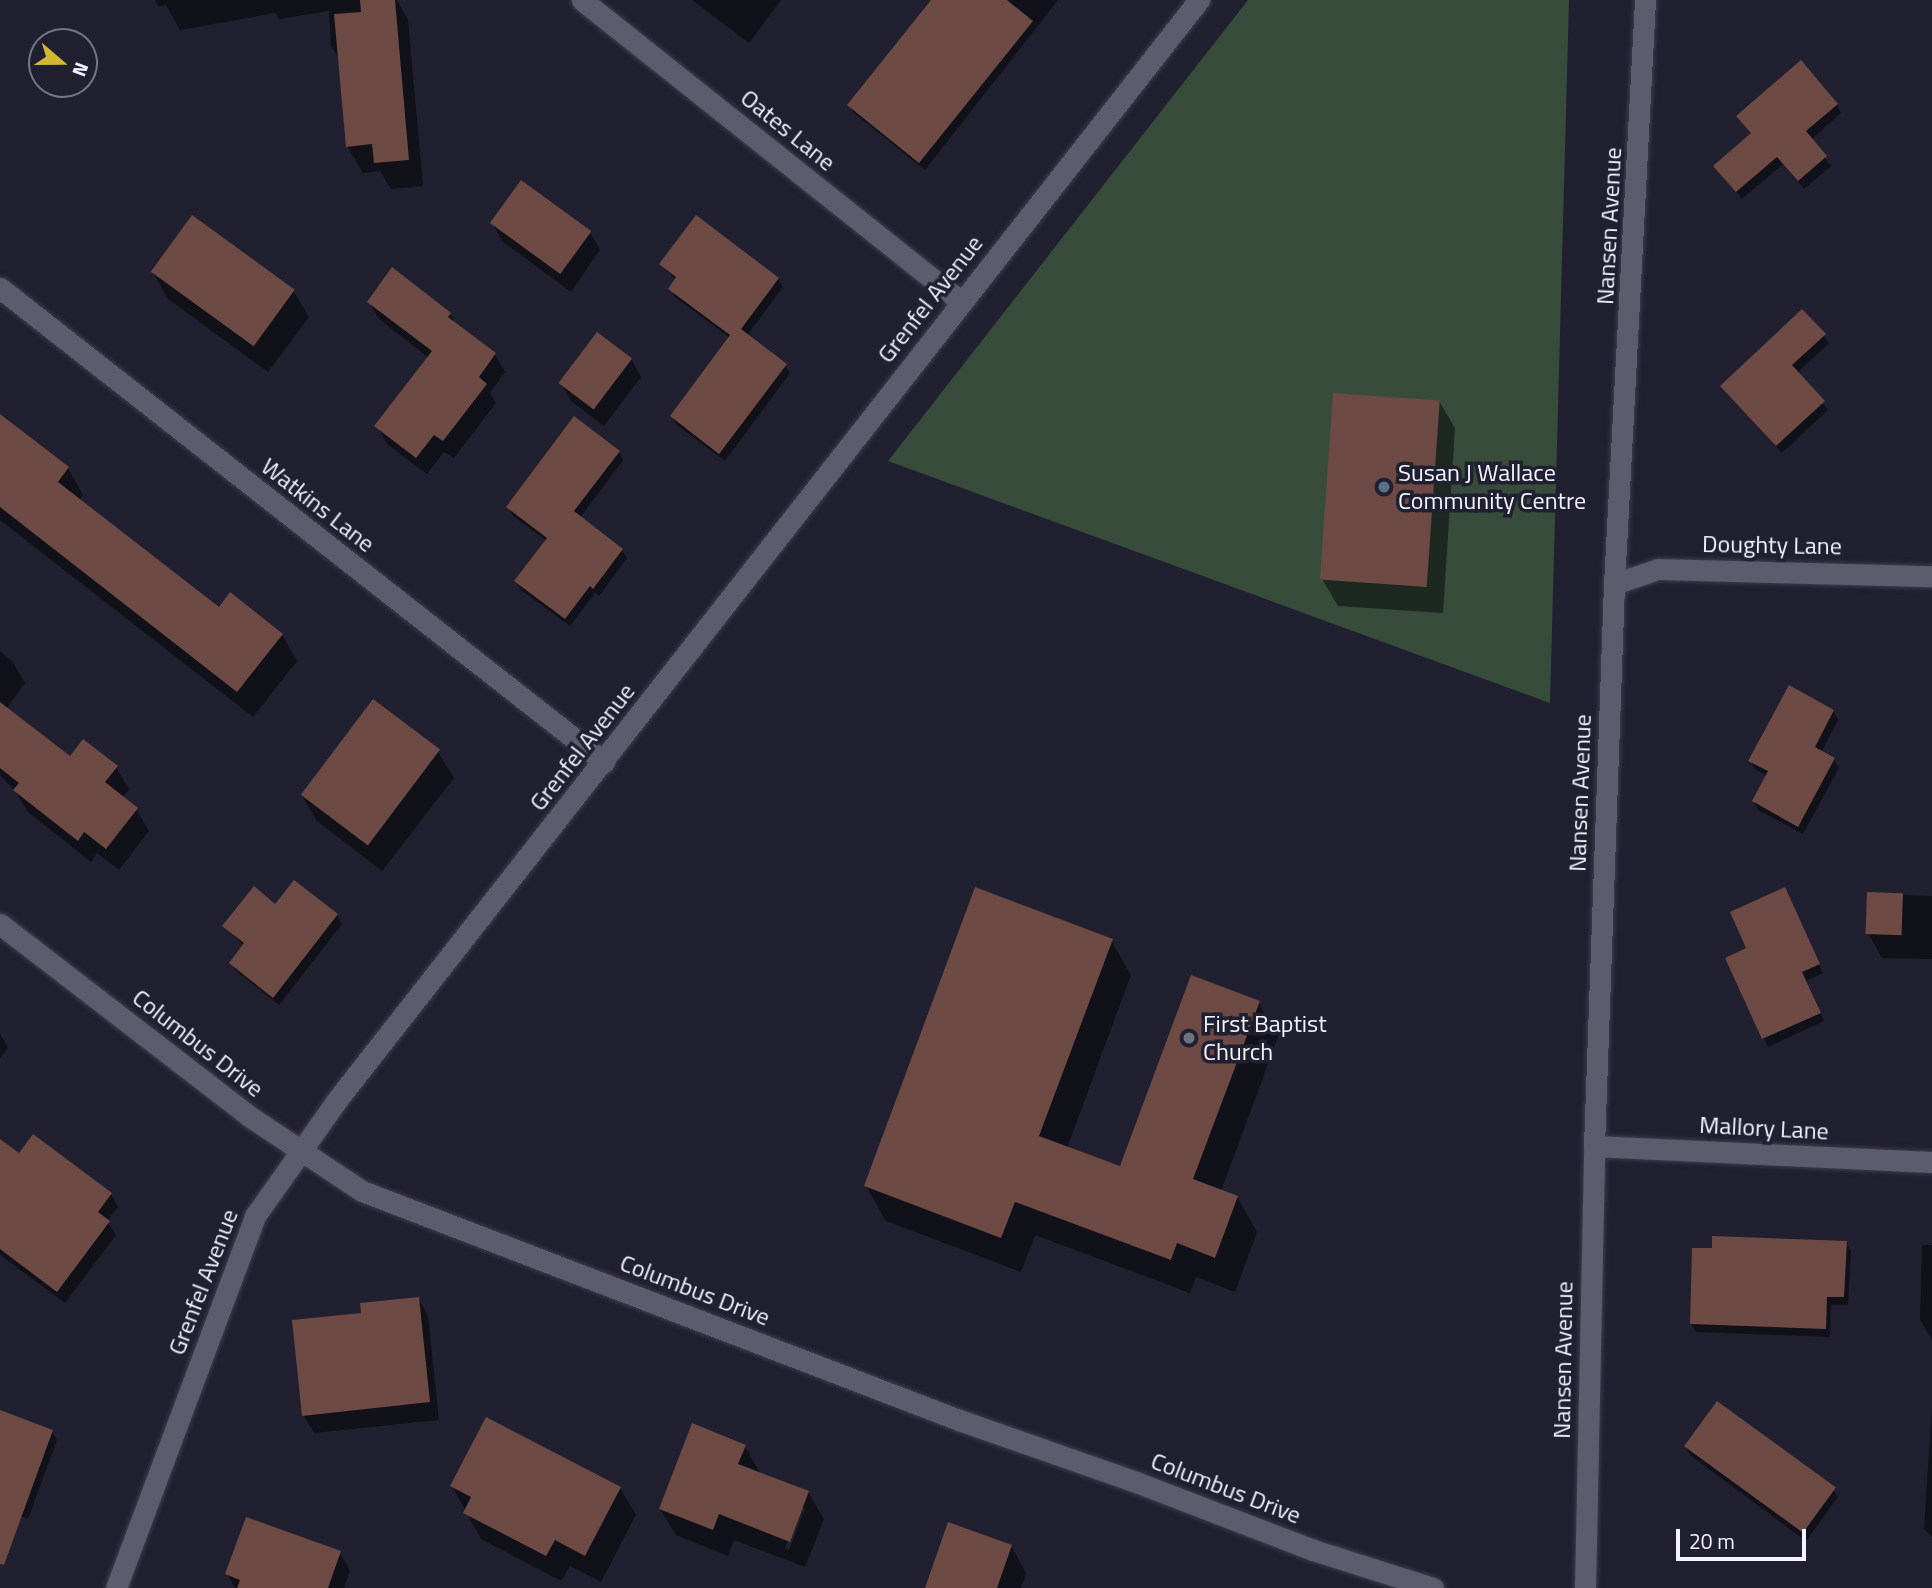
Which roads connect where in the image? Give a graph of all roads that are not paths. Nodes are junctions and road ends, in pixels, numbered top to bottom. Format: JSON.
{"nodes":[{"id":1,"x":582,"y":0,"type":"edge"},
{"id":2,"x":1199,"y":0,"type":"edge"},
{"id":3,"x":1646,"y":0,"type":"edge"},
{"id":4,"x":0,"y":288,"type":"edge"},
{"id":5,"x":961,"y":302,"type":"junction"},
{"id":6,"x":1932,"y":576,"type":"edge"},
{"id":7,"x":1614,"y":584,"type":"junction"},
{"id":8,"x":604,"y":762,"type":"junction"},
{"id":9,"x":0,"y":923,"type":"edge"},
{"id":10,"x":1594,"y":1146,"type":"junction"},
{"id":11,"x":301,"y":1150,"type":"junction"},
{"id":12,"x":1932,"y":1163,"type":"edge"},
{"id":13,"x":116,"y":1588,"type":"edge"},
{"id":14,"x":1433,"y":1588,"type":"edge"},
{"id":15,"x":1585,"y":1588,"type":"edge"}],
"edges":[{"from":1,"to":5,"type":"street","name":"Oates Lane"},
{"from":2,"to":5,"type":"street","name":"Grenfel Avenue"},
{"from":3,"to":7,"type":"street","name":"Nansen Avenue"},
{"from":4,"to":8,"type":"street","name":"Watkins Lane"},
{"from":5,"to":8,"type":"street","name":"Grenfel Avenue"},
{"from":6,"to":7,"type":"street","name":"Doughty Lane"},
{"from":7,"to":10,"type":"street","name":"Nansen Avenue"},
{"from":8,"to":11,"type":"street","name":"Grenfel Avenue"},
{"from":9,"to":11,"type":"street","name":"Columbus Drive"},
{"from":10,"to":12,"type":"street","name":"Mallory Lane"},
{"from":10,"to":15,"type":"street","name":"Nansen Avenue"},
{"from":11,"to":13,"type":"street","name":"Grenfel Avenue"},
{"from":11,"to":14,"type":"street","name":"Columbus Drive"}]}
